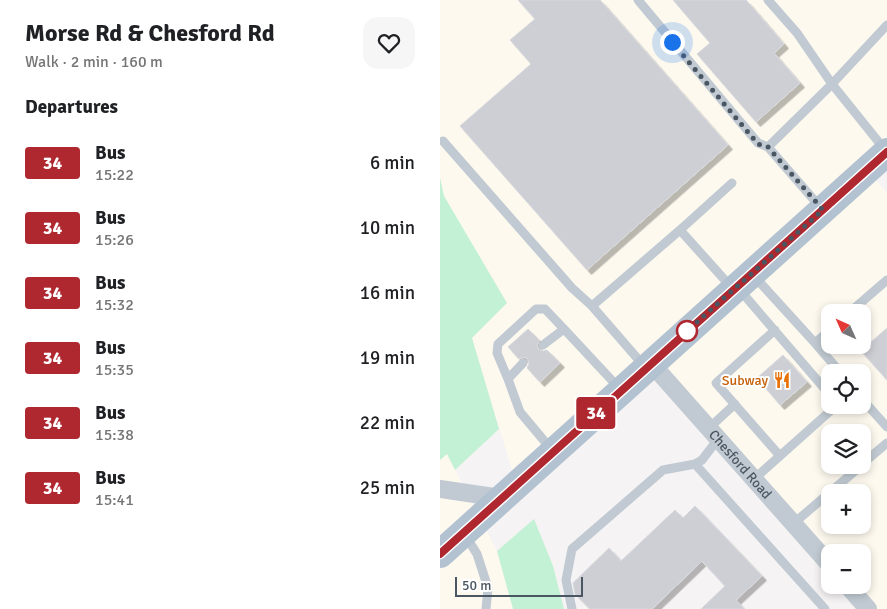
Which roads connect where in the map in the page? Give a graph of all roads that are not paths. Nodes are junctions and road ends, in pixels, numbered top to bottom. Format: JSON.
{"nodes":[{"id":1,"x":638,"y":0,"type":"edge"},
{"id":2,"x":768,"y":0,"type":"edge"},
{"id":3,"x":887,"y":25,"type":"edge"},
{"id":4,"x":832,"y":84,"type":"junction"},
{"id":5,"x":443,"y":141,"type":"dead end"},
{"id":6,"x":768,"y":147,"type":"junction"},
{"id":7,"x":887,"y":152,"type":"edge"},
{"id":8,"x":732,"y":183,"type":"dead end"},
{"id":9,"x":823,"y":210,"type":"junction"},
{"id":10,"x":680,"y":230,"type":"junction"},
{"id":11,"x":887,"y":280,"type":"edge"},
{"id":12,"x":741,"y":284,"type":"junction"},
{"id":13,"x":859,"y":304,"type":"edge"},
{"id":14,"x":592,"y":306,"type":"junction"},
{"id":15,"x":564,"y":329,"type":"junction"},
{"id":16,"x":775,"y":330,"type":"junction"},
{"id":17,"x":821,"y":338,"type":"edge"},
{"id":18,"x":815,"y":343,"type":"junction"},
{"id":19,"x":543,"y":345,"type":"dead end"},
{"id":20,"x":523,"y":363,"type":"dead end"},
{"id":21,"x":833,"y":364,"type":"edge"},
{"id":22,"x":648,"y":365,"type":"junction"},
{"id":23,"x":508,"y":379,"type":"junction"},
{"id":24,"x":821,"y":384,"type":"edge"},
{"id":25,"x":621,"y":390,"type":"junction"},
{"id":26,"x":735,"y":404,"type":"junction"},
{"id":27,"x":871,"y":409,"type":"edge"},
{"id":28,"x":827,"y":414,"type":"edge"},
{"id":29,"x":887,"y":427,"type":"edge"},
{"id":30,"x":714,"y":433,"type":"junction"},
{"id":31,"x":887,"y":443,"type":"edge"},
{"id":32,"x":553,"y":451,"type":"junction"},
{"id":33,"x":780,"y":456,"type":"junction"},
{"id":34,"x":871,"y":457,"type":"edge"},
{"id":35,"x":695,"y":464,"type":"junction"},
{"id":36,"x":851,"y":474,"type":"edge"},
{"id":37,"x":754,"y":479,"type":"junction"},
{"id":38,"x":440,"y":489,"type":"edge"},
{"id":39,"x":501,"y":498,"type":"junction"},
{"id":40,"x":794,"y":523,"type":"junction"},
{"id":41,"x":464,"y":533,"type":"junction"},
{"id":42,"x":440,"y":554,"type":"edge"},
{"id":43,"x":821,"y":554,"type":"edge"},
{"id":44,"x":855,"y":594,"type":"edge"},
{"id":45,"x":486,"y":609,"type":"edge"},
{"id":46,"x":572,"y":609,"type":"edge"},
{"id":47,"x":825,"y":609,"type":"edge"},
{"id":48,"x":868,"y":609,"type":"edge"}],
"edges":[{"from":1,"to":6,"type":"lane"},
{"from":2,"to":4,"type":"lane"},
{"from":3,"to":4,"type":"lane"},
{"from":4,"to":6,"type":"lane"},
{"from":4,"to":7,"type":"lane"},
{"from":5,"to":14,"type":"lane"},
{"from":6,"to":9,"type":"lane"},
{"from":7,"to":9,"type":"main road"},
{"from":8,"to":10,"type":"lane"},
{"from":9,"to":12,"type":"main road"},
{"from":10,"to":12,"type":"lane"},
{"from":10,"to":14,"type":"lane"},
{"from":11,"to":13,"type":"lane"},
{"from":12,"to":16,"type":"lane"},
{"from":12,"to":18,"type":"lane"},
{"from":12,"to":22,"type":"main road"},
{"from":14,"to":22,"type":"lane"},
{"from":15,"to":19,"type":"lane"},
{"from":15,"to":23,"type":"lane"},
{"from":15,"to":25,"type":"lane"},
{"from":16,"to":24,"type":"lane"},
{"from":16,"to":26,"type":"lane"},
{"from":17,"to":18,"type":"lane"},
{"from":18,"to":21,"type":"lane"},
{"from":20,"to":23,"type":"lane"},
{"from":22,"to":25,"type":"main road"},
{"from":22,"to":30,"type":"street","name":"Chesford Road"},
{"from":23,"to":32,"type":"lane"},
{"from":25,"to":32,"type":"main road"},
{"from":26,"to":30,"type":"lane"},
{"from":26,"to":33,"type":"lane"},
{"from":27,"to":29,"type":"lane"},
{"from":28,"to":33,"type":"lane"},
{"from":30,"to":35,"type":"lane"},
{"from":30,"to":37,"type":"street","name":"Chesford Road"},
{"from":31,"to":34,"type":"lane"},
{"from":32,"to":39,"type":"main road"},
{"from":33,"to":37,"type":"lane"},
{"from":35,"to":46,"type":"lane"},
{"from":35,"to":47,"type":"lane"},
{"from":36,"to":40,"type":"lane"},
{"from":37,"to":40,"type":"street","name":"Chesford Road"},
{"from":38,"to":39,"type":"street"},
{"from":39,"to":41,"type":"main road"},
{"from":40,"to":43,"type":"street","name":"Chesford Road"},
{"from":41,"to":42,"type":"main road"},
{"from":41,"to":45,"type":"lane"},
{"from":44,"to":48,"type":"street"}]}
